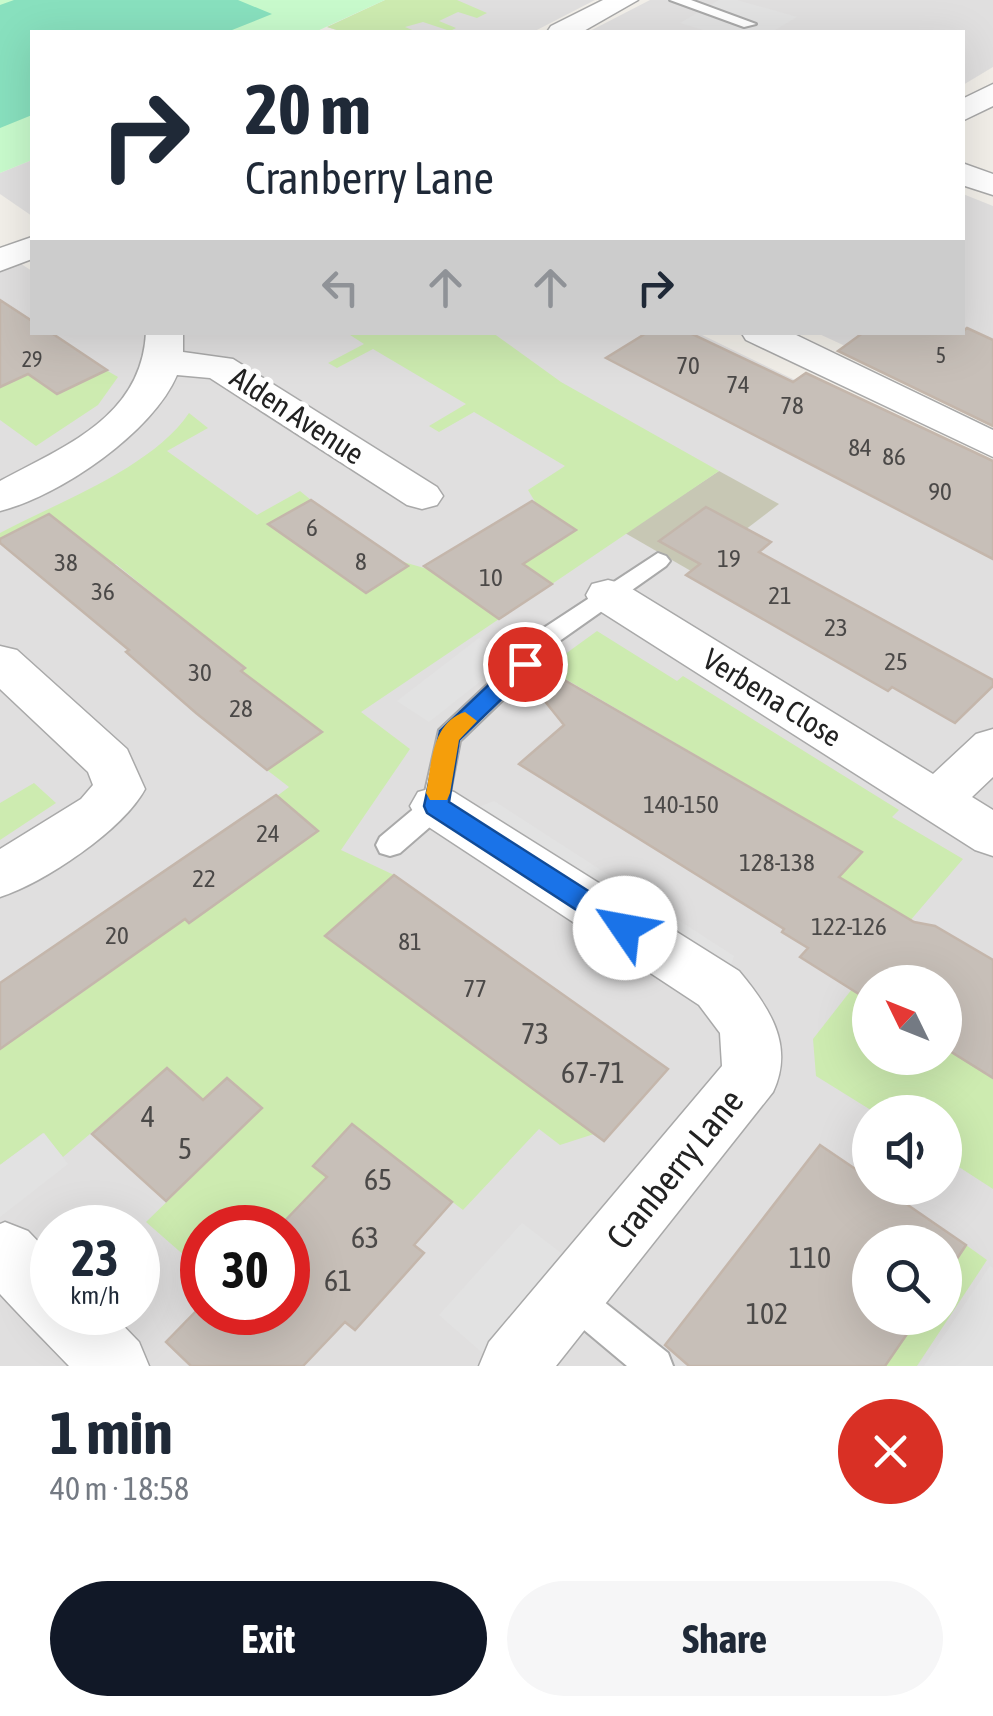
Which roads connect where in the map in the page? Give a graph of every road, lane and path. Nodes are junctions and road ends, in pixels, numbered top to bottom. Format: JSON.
{"nodes":[{"id":1,"x":624,"y":0,"type":"edge"},
{"id":2,"x":677,"y":0,"type":"edge"},
{"id":3,"x":749,"y":24,"type":"dead end"},
{"id":4,"x":566,"y":30,"type":"edge"},
{"id":5,"x":993,"y":93,"type":"edge"},
{"id":6,"x":965,"y":110,"type":"edge"},
{"id":7,"x":965,"y":175,"type":"edge"},
{"id":8,"x":993,"y":185,"type":"edge"},
{"id":9,"x":30,"y":248,"type":"edge"},
{"id":10,"x":0,"y":261,"type":"edge"},
{"id":11,"x":765,"y":335,"type":"edge"},
{"id":12,"x":164,"y":347,"type":"edge"},
{"id":13,"x":993,"y":445,"type":"edge"},
{"id":14,"x":422,"y":496,"type":"dead end"},
{"id":15,"x":0,"y":498,"type":"edge"},
{"id":16,"x":658,"y":561,"type":"dead end"},
{"id":17,"x":608,"y":595,"type":"junction"},
{"id":18,"x":542,"y":641,"type":"dead end"},
{"id":19,"x":0,"y":662,"type":"edge"},
{"id":20,"x":525,"y":664,"type":"dead end"},
{"id":21,"x":993,"y":747,"type":"edge"},
{"id":22,"x":937,"y":800,"type":"junction"},
{"id":23,"x":436,"y":806,"type":"junction"},
{"id":24,"x":993,"y":836,"type":"edge"},
{"id":25,"x":390,"y":845,"type":"dead end"},
{"id":26,"x":0,"y":876,"type":"edge"},
{"id":27,"x":6,"y":1253,"type":"dead end"},
{"id":28,"x":30,"y":1279,"type":"edge"},
{"id":29,"x":572,"y":1297,"type":"junction"},
{"id":30,"x":85,"y":1335,"type":"edge"},
{"id":31,"x":115,"y":1366,"type":"edge"},
{"id":32,"x":513,"y":1366,"type":"edge"},
{"id":33,"x":655,"y":1366,"type":"edge"}],
"edges":[{"from":1,"to":4,"type":"street"},
{"from":2,"to":3,"type":"lane"},
{"from":5,"to":6,"type":"street"},
{"from":7,"to":8,"type":"street"},
{"from":9,"to":10,"type":"street"},
{"from":11,"to":13,"type":"street"},
{"from":12,"to":14,"type":"street","name":"Alden Avenue"},
{"from":12,"to":15,"type":"street"},
{"from":16,"to":17,"type":"lane"},
{"from":17,"to":18,"type":"lane"},
{"from":17,"to":22,"type":"street","name":"Verbena Close"},
{"from":19,"to":26,"type":"street"},
{"from":20,"to":23,"type":"lane"},
{"from":21,"to":22,"type":"street"},
{"from":22,"to":24,"type":"street","name":"Verbena Close"},
{"from":23,"to":25,"type":"lane"},
{"from":23,"to":29,"type":"street","name":"Cranberry Lane"},
{"from":27,"to":28,"type":"street"},
{"from":29,"to":32,"type":"street","name":"Cranberry Lane"},
{"from":29,"to":33,"type":"lane"},
{"from":30,"to":31,"type":"street"}]}
